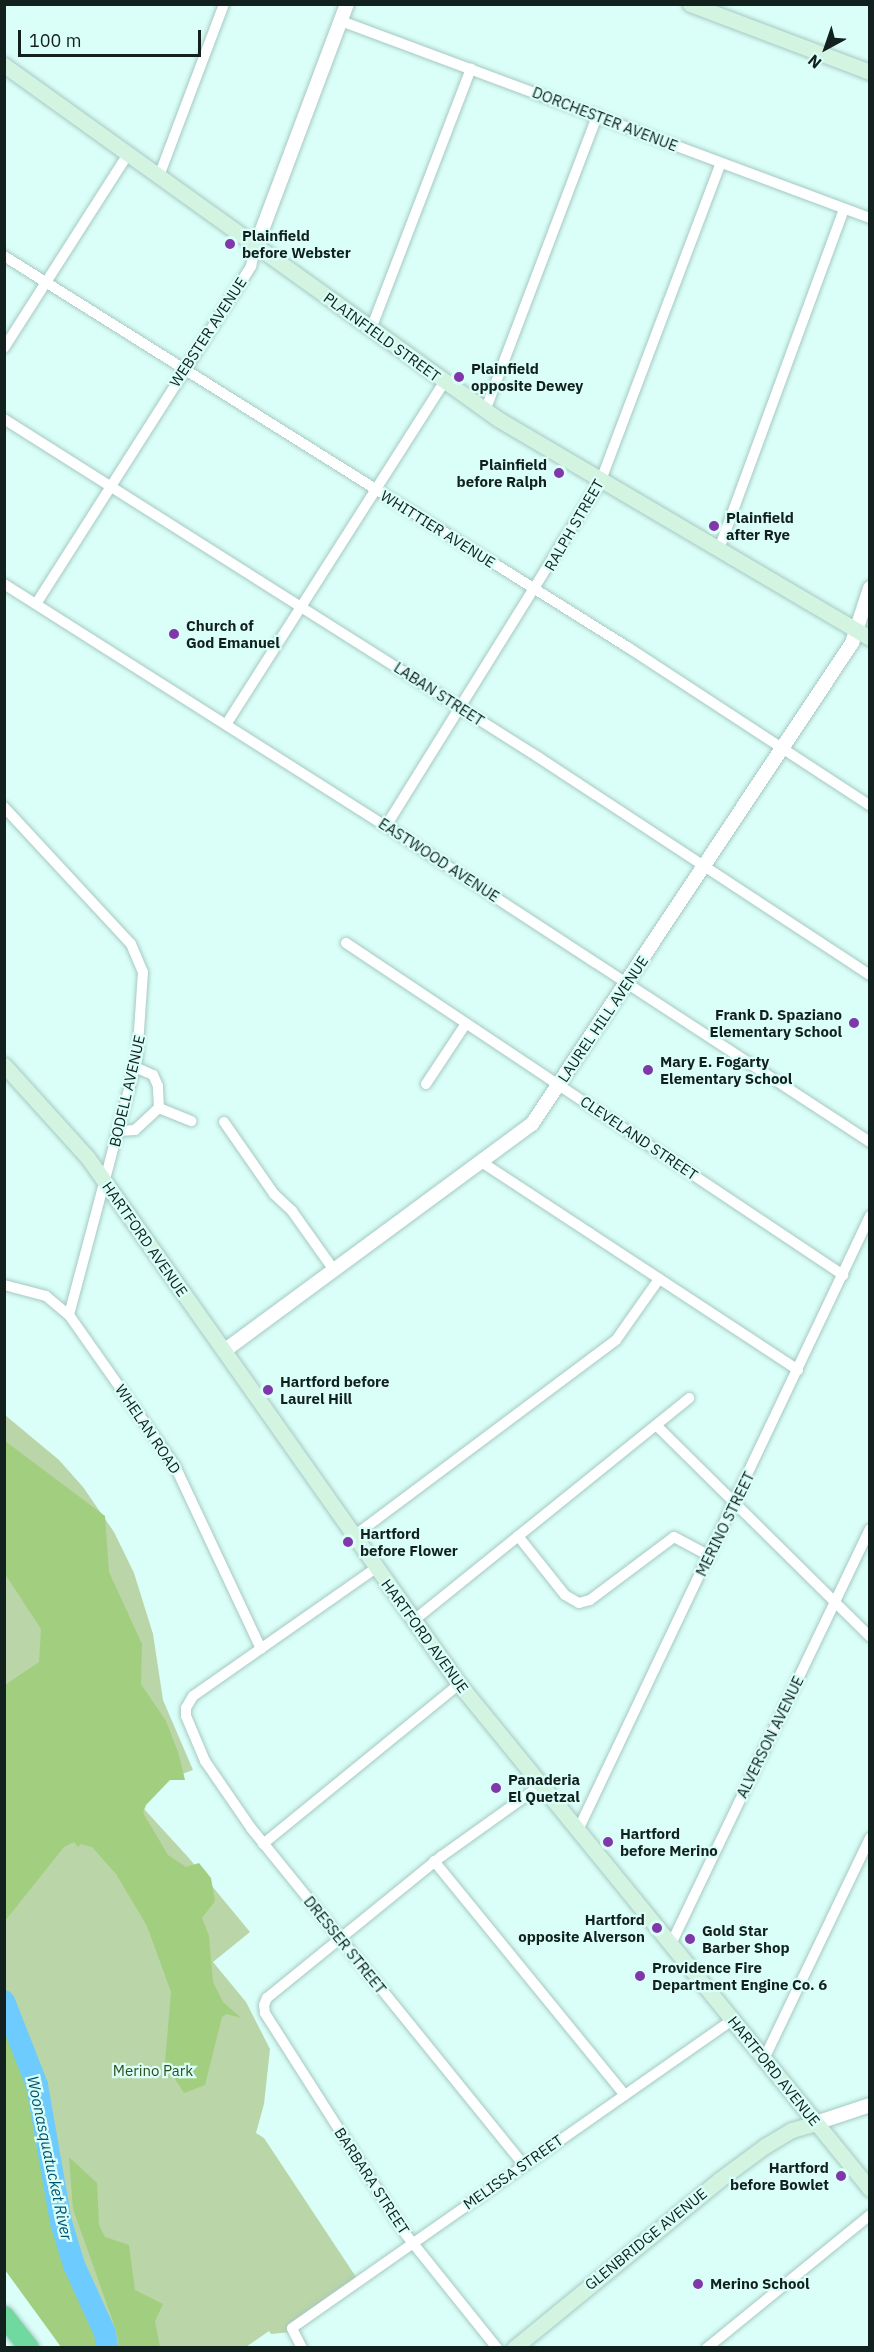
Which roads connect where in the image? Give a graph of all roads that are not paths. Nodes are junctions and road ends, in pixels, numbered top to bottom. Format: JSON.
{"nodes":[{"id":1,"x":224,"y":4,"type":"edge"},
{"id":2,"x":347,"y":4,"type":"edge"},
{"id":3,"x":690,"y":4,"type":"edge"},
{"id":4,"x":341,"y":21,"type":"junction"},
{"id":5,"x":4,"y":65,"type":"edge"},
{"id":6,"x":471,"y":69,"type":"junction"},
{"id":7,"x":870,"y":72,"type":"edge"},
{"id":8,"x":597,"y":116,"type":"junction"},
{"id":9,"x":128,"y":154,"type":"junction"},
{"id":10,"x":721,"y":163,"type":"junction"},
{"id":11,"x":159,"y":176,"type":"junction"},
{"id":12,"x":844,"y":209,"type":"junction"},
{"id":13,"x":870,"y":218,"type":"edge"},
{"id":14,"x":256,"y":246,"type":"junction"},
{"id":15,"x":4,"y":256,"type":"edge"},
{"id":16,"x":45,"y":282,"type":"junction"},
{"id":17,"x":372,"y":330,"type":"junction"},
{"id":18,"x":4,"y":348,"type":"edge"},
{"id":19,"x":183,"y":369,"type":"junction"},
{"id":20,"x":444,"y":382,"type":"junction"},
{"id":21,"x":485,"y":411,"type":"junction"},
{"id":22,"x":4,"y":419,"type":"edge"},
{"id":23,"x":601,"y":480,"type":"junction"},
{"id":24,"x":111,"y":486,"type":"junction"},
{"id":25,"x":375,"y":490,"type":"junction"},
{"id":26,"x":719,"y":549,"type":"junction"},
{"id":27,"x":4,"y":584,"type":"edge"},
{"id":28,"x":870,"y":588,"type":"edge"},
{"id":29,"x":536,"y":590,"type":"junction"},
{"id":30,"x":36,"y":604,"type":"junction"},
{"id":31,"x":300,"y":607,"type":"junction"},
{"id":32,"x":863,"y":634,"type":"edge"},
{"id":33,"x":460,"y":708,"type":"junction"},
{"id":34,"x":226,"y":723,"type":"junction"},
{"id":35,"x":783,"y":749,"type":"junction"},
{"id":36,"x":870,"y":806,"type":"edge"},
{"id":37,"x":4,"y":807,"type":"edge"},
{"id":38,"x":386,"y":826,"type":"junction"},
{"id":39,"x":706,"y":866,"type":"junction"},
{"id":40,"x":346,"y":943,"type":"dead end"},
{"id":41,"x":870,"y":975,"type":"edge"},
{"id":42,"x":627,"y":982,"type":"junction"},
{"id":43,"x":465,"y":1025,"type":"junction"},
{"id":44,"x":4,"y":1065,"type":"edge"},
{"id":45,"x":135,"y":1067,"type":"junction"},
{"id":46,"x":426,"y":1084,"type":"dead end"},
{"id":47,"x":559,"y":1085,"type":"junction"},
{"id":48,"x":159,"y":1108,"type":"junction"},
{"id":49,"x":192,"y":1121,"type":"dead end"},
{"id":50,"x":224,"y":1122,"type":"dead end"},
{"id":51,"x":118,"y":1131,"type":"junction"},
{"id":52,"x":870,"y":1142,"type":"edge"},
{"id":53,"x":483,"y":1162,"type":"junction"},
{"id":54,"x":104,"y":1181,"type":"junction"},
{"id":55,"x":870,"y":1216,"type":"edge"},
{"id":56,"x":334,"y":1270,"type":"junction"},
{"id":57,"x":843,"y":1275,"type":"junction"},
{"id":58,"x":659,"y":1279,"type":"junction"},
{"id":59,"x":4,"y":1285,"type":"edge"},
{"id":60,"x":69,"y":1315,"type":"junction"},
{"id":61,"x":224,"y":1351,"type":"junction"},
{"id":62,"x":798,"y":1370,"type":"junction"},
{"id":63,"x":689,"y":1398,"type":"dead end"},
{"id":64,"x":657,"y":1426,"type":"junction"},
{"id":65,"x":735,"y":1504,"type":"junction"},
{"id":66,"x":870,"y":1529,"type":"edge"},
{"id":67,"x":354,"y":1536,"type":"junction"},
{"id":68,"x":518,"y":1536,"type":"junction"},
{"id":69,"x":709,"y":1556,"type":"junction"},
{"id":70,"x":376,"y":1568,"type":"junction"},
{"id":71,"x":835,"y":1601,"type":"junction"},
{"id":72,"x":413,"y":1621,"type":"junction"},
{"id":73,"x":870,"y":1637,"type":"edge"},
{"id":74,"x":261,"y":1649,"type":"junction"},
{"id":75,"x":459,"y":1684,"type":"junction"},
{"id":76,"x":541,"y":1785,"type":"junction"},
{"id":77,"x":578,"y":1830,"type":"junction"},
{"id":78,"x":870,"y":1838,"type":"edge"},
{"id":79,"x":263,"y":1844,"type":"junction"},
{"id":80,"x":434,"y":1862,"type":"junction"},
{"id":81,"x":340,"y":1939,"type":"junction"},
{"id":82,"x":670,"y":1944,"type":"junction"},
{"id":83,"x":732,"y":2020,"type":"junction"},
{"id":84,"x":764,"y":2059,"type":"junction"},
{"id":85,"x":625,"y":2095,"type":"junction"},
{"id":86,"x":870,"y":2105,"type":"edge"},
{"id":87,"x":816,"y":2123,"type":"junction"},
{"id":88,"x":524,"y":2165,"type":"junction"},
{"id":89,"x":870,"y":2189,"type":"edge"},
{"id":90,"x":870,"y":2215,"type":"edge"},
{"id":91,"x":412,"y":2243,"type":"junction"},
{"id":92,"x":4,"y":2316,"type":"edge"},
{"id":93,"x":29,"y":2348,"type":"edge"},
{"id":94,"x":302,"y":2348,"type":"edge"},
{"id":95,"x":497,"y":2348,"type":"edge"},
{"id":96,"x":514,"y":2348,"type":"edge"},
{"id":97,"x":706,"y":2348,"type":"edge"}],
"edges":[{"from":1,"to":11,"type":"street"},
{"from":2,"to":4,"type":"street","name":"WEBSTER AVENUE"},
{"from":3,"to":7,"type":"main road"},
{"from":4,"to":6,"type":"street","name":"DORCHESTER AVENUE"},
{"from":4,"to":14,"type":"street","name":"WEBSTER AVENUE"},
{"from":5,"to":9,"type":"main road","name":"PLAINFIELD STREET"},
{"from":6,"to":8,"type":"street","name":"DORCHESTER AVENUE"},
{"from":6,"to":17,"type":"street"},
{"from":8,"to":10,"type":"street","name":"DORCHESTER AVENUE"},
{"from":8,"to":21,"type":"street"},
{"from":9,"to":11,"type":"main road","name":"PLAINFIELD STREET"},
{"from":9,"to":16,"type":"street"},
{"from":10,"to":12,"type":"street","name":"DORCHESTER AVENUE"},
{"from":10,"to":23,"type":"street","name":"RALPH STREET"},
{"from":11,"to":14,"type":"main road","name":"PLAINFIELD STREET"},
{"from":12,"to":13,"type":"street","name":"DORCHESTER AVENUE"},
{"from":12,"to":26,"type":"street"},
{"from":14,"to":17,"type":"main road","name":"PLAINFIELD STREET"},
{"from":14,"to":19,"type":"street","name":"WEBSTER AVENUE"},
{"from":15,"to":16,"type":"street","name":"WHITTIER AVENUE"},
{"from":16,"to":18,"type":"street"},
{"from":16,"to":19,"type":"street","name":"WHITTIER AVENUE"},
{"from":17,"to":20,"type":"main road","name":"PLAINFIELD STREET"},
{"from":19,"to":24,"type":"street","name":"WEBSTER AVENUE"},
{"from":19,"to":25,"type":"street","name":"WHITTIER AVENUE"},
{"from":20,"to":21,"type":"main road","name":"PLAINFIELD STREET"},
{"from":20,"to":25,"type":"street"},
{"from":21,"to":23,"type":"main road","name":"PLAINFIELD STREET"},
{"from":22,"to":24,"type":"street","name":"LABAN STREET"},
{"from":23,"to":26,"type":"main road","name":"PLAINFIELD STREET"},
{"from":23,"to":29,"type":"street","name":"RALPH STREET"},
{"from":24,"to":30,"type":"street","name":"WEBSTER AVENUE"},
{"from":24,"to":31,"type":"street","name":"LABAN STREET"},
{"from":25,"to":29,"type":"street","name":"WHITTIER AVENUE"},
{"from":25,"to":31,"type":"street"},
{"from":26,"to":32,"type":"main road","name":"PLAINFIELD STREET"},
{"from":27,"to":30,"type":"street","name":"EASTWOOD AVENUE"},
{"from":28,"to":32,"type":"street","name":"LAUREL HILL AVENUE"},
{"from":29,"to":33,"type":"street","name":"RALPH STREET"},
{"from":29,"to":35,"type":"street","name":"WHITTIER AVENUE"},
{"from":30,"to":34,"type":"street","name":"EASTWOOD AVENUE"},
{"from":31,"to":33,"type":"street","name":"LABAN STREET"},
{"from":31,"to":34,"type":"street"},
{"from":32,"to":35,"type":"street","name":"LAUREL HILL AVENUE"},
{"from":33,"to":38,"type":"street","name":"RALPH STREET"},
{"from":33,"to":39,"type":"street","name":"LABAN STREET"},
{"from":34,"to":38,"type":"street","name":"EASTWOOD AVENUE"},
{"from":35,"to":36,"type":"street","name":"WHITTIER AVENUE"},
{"from":35,"to":39,"type":"street","name":"LAUREL HILL AVENUE"},
{"from":37,"to":45,"type":"street","name":"BODELL AVENUE"},
{"from":38,"to":42,"type":"street","name":"EASTWOOD AVENUE"},
{"from":39,"to":41,"type":"street","name":"LABAN STREET"},
{"from":39,"to":42,"type":"street","name":"LAUREL HILL AVENUE"},
{"from":40,"to":43,"type":"street","name":"CLEVELAND STREET"},
{"from":42,"to":47,"type":"street","name":"LAUREL HILL AVENUE"},
{"from":42,"to":52,"type":"street","name":"EASTWOOD AVENUE"},
{"from":43,"to":46,"type":"street"},
{"from":43,"to":47,"type":"street","name":"CLEVELAND STREET"},
{"from":44,"to":54,"type":"main road","name":"HARTFORD AVENUE"},
{"from":45,"to":48,"type":"street"},
{"from":45,"to":51,"type":"street","name":"BODELL AVENUE"},
{"from":47,"to":53,"type":"street","name":"LAUREL HILL AVENUE"},
{"from":47,"to":57,"type":"street","name":"CLEVELAND STREET"},
{"from":48,"to":49,"type":"street"},
{"from":48,"to":51,"type":"street"},
{"from":50,"to":56,"type":"street"},
{"from":51,"to":54,"type":"street","name":"BODELL AVENUE"},
{"from":53,"to":56,"type":"street","name":"LAUREL HILL AVENUE"},
{"from":53,"to":58,"type":"street"},
{"from":54,"to":60,"type":"street","name":"BODELL AVENUE"},
{"from":54,"to":61,"type":"main road","name":"HARTFORD AVENUE"},
{"from":55,"to":57,"type":"street","name":"MERINO STREET"},
{"from":56,"to":61,"type":"street","name":"LAUREL HILL AVENUE"},
{"from":57,"to":62,"type":"street","name":"MERINO STREET"},
{"from":58,"to":62,"type":"street"},
{"from":58,"to":67,"type":"street"},
{"from":59,"to":60,"type":"street","name":"WHELAN ROAD"},
{"from":60,"to":74,"type":"street","name":"WHELAN ROAD"},
{"from":61,"to":67,"type":"main road","name":"HARTFORD AVENUE"},
{"from":62,"to":65,"type":"street","name":"MERINO STREET"},
{"from":63,"to":64,"type":"street"},
{"from":64,"to":65,"type":"street"},
{"from":64,"to":68,"type":"street"},
{"from":65,"to":69,"type":"street","name":"MERINO STREET"},
{"from":65,"to":71,"type":"street"},
{"from":66,"to":71,"type":"street","name":"ALVERSON AVENUE"},
{"from":67,"to":70,"type":"main road","name":"HARTFORD AVENUE"},
{"from":68,"to":69,"type":"street"},
{"from":68,"to":72,"type":"street"},
{"from":69,"to":77,"type":"street","name":"MERINO STREET"},
{"from":70,"to":72,"type":"main road","name":"HARTFORD AVENUE"},
{"from":70,"to":74,"type":"street"},
{"from":71,"to":73,"type":"street"},
{"from":71,"to":82,"type":"street","name":"ALVERSON AVENUE"},
{"from":72,"to":75,"type":"main road","name":"HARTFORD AVENUE"},
{"from":74,"to":79,"type":"street","name":"DRESSER STREET"},
{"from":75,"to":76,"type":"main road","name":"HARTFORD AVENUE"},
{"from":75,"to":79,"type":"street"},
{"from":76,"to":77,"type":"main road","name":"HARTFORD AVENUE"},
{"from":76,"to":80,"type":"street"},
{"from":77,"to":82,"type":"main road","name":"HARTFORD AVENUE"},
{"from":78,"to":84,"type":"street"},
{"from":79,"to":81,"type":"street","name":"DRESSER STREET"},
{"from":80,"to":81,"type":"street"},
{"from":80,"to":85,"type":"street"},
{"from":81,"to":88,"type":"street","name":"DRESSER STREET"},
{"from":81,"to":91,"type":"street","name":"BARBARA STREET"},
{"from":82,"to":83,"type":"main road","name":"HARTFORD AVENUE"},
{"from":83,"to":84,"type":"main road","name":"HARTFORD AVENUE"},
{"from":83,"to":85,"type":"street","name":"MELISSA STREET"},
{"from":84,"to":87,"type":"main road","name":"HARTFORD AVENUE"},
{"from":85,"to":88,"type":"street","name":"MELISSA STREET"},
{"from":86,"to":87,"type":"street"},
{"from":87,"to":89,"type":"main road","name":"HARTFORD AVENUE"},
{"from":87,"to":96,"type":"main road","name":"GLENBRIDGE AVENUE"},
{"from":88,"to":91,"type":"street","name":"MELISSA STREET"},
{"from":90,"to":97,"type":"street"},
{"from":91,"to":94,"type":"street","name":"MELISSA STREET"},
{"from":91,"to":95,"type":"street","name":"BARBARA STREET"},
{"from":92,"to":93,"type":"highway"}]}
